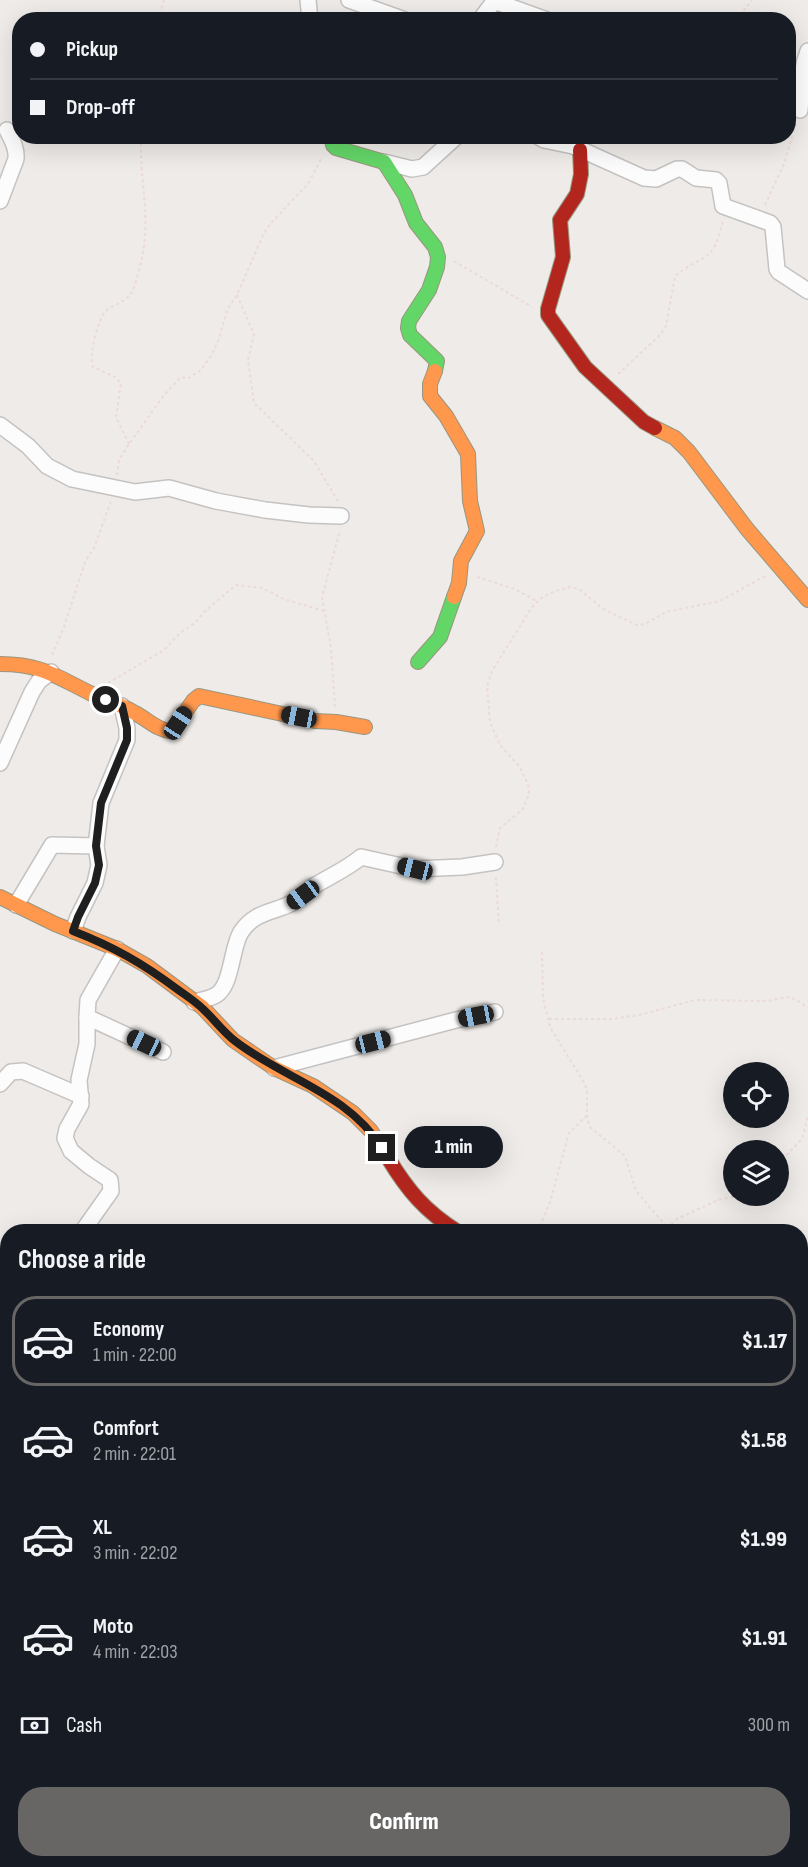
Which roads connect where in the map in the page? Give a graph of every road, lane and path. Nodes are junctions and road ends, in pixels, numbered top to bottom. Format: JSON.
{"nodes":[{"id":1,"x":349,"y":0,"type":"edge"},
{"id":2,"x":752,"y":0,"type":"edge"},
{"id":3,"x":493,"y":2,"type":"edge"},
{"id":4,"x":383,"y":12,"type":"edge"},
{"id":5,"x":527,"y":12,"type":"edge"},
{"id":6,"x":742,"y":12,"type":"edge"},
{"id":7,"x":808,"y":51,"type":"edge"},
{"id":8,"x":799,"y":110,"type":"edge"},
{"id":9,"x":7,"y":130,"type":"dead end"},
{"id":10,"x":12,"y":139,"type":"edge"},
{"id":11,"x":14,"y":144,"type":"edge"},
{"id":12,"x":141,"y":144,"type":"edge"},
{"id":13,"x":328,"y":144,"type":"edge"},
{"id":14,"x":334,"y":144,"type":"edge"},
{"id":15,"x":448,"y":144,"type":"edge"},
{"id":16,"x":563,"y":144,"type":"edge"},
{"id":17,"x":790,"y":144,"type":"edge"},
{"id":18,"x":580,"y":150,"type":"junction"},
{"id":19,"x":384,"y":162,"type":"junction"},
{"id":20,"x":0,"y":201,"type":"edge"},
{"id":21,"x":726,"y":208,"type":"junction"},
{"id":22,"x":759,"y":219,"type":"junction"},
{"id":23,"x":435,"y":247,"type":"junction"},
{"id":24,"x":808,"y":291,"type":"edge"},
{"id":25,"x":548,"y":315,"type":"junction"},
{"id":26,"x":605,"y":386,"type":"junction"},
{"id":27,"x":0,"y":425,"type":"edge"},
{"id":28,"x":129,"y":444,"type":"junction"},
{"id":29,"x":115,"y":489,"type":"junction"},
{"id":30,"x":341,"y":516,"type":"dead end"},
{"id":31,"x":780,"y":568,"type":"junction"},
{"id":32,"x":460,"y":571,"type":"junction"},
{"id":33,"x":808,"y":600,"type":"edge"},
{"id":34,"x":538,"y":602,"type":"junction"},
{"id":35,"x":324,"y":611,"type":"dead end"},
{"id":36,"x":418,"y":662,"type":"dead end"},
{"id":37,"x":0,"y":663,"type":"edge"},
{"id":38,"x":48,"y":672,"type":"junction"},
{"id":39,"x":91,"y":693,"type":"junction"},
{"id":40,"x":122,"y":706,"type":"junction"},
{"id":41,"x":365,"y":727,"type":"dead end"},
{"id":42,"x":0,"y":763,"type":"edge"},
{"id":43,"x":96,"y":846,"type":"junction"},
{"id":44,"x":495,"y":862,"type":"junction"},
{"id":45,"x":0,"y":897,"type":"edge"},
{"id":46,"x":16,"y":905,"type":"junction"},
{"id":47,"x":499,"y":926,"type":"dead end"},
{"id":48,"x":73,"y":931,"type":"junction"},
{"id":49,"x":117,"y":949,"type":"junction"},
{"id":50,"x":542,"y":952,"type":"dead end"},
{"id":51,"x":194,"y":1002,"type":"junction"},
{"id":52,"x":808,"y":1008,"type":"edge"},
{"id":53,"x":495,"y":1012,"type":"dead end"},
{"id":54,"x":87,"y":1017,"type":"junction"},
{"id":55,"x":548,"y":1019,"type":"junction"},
{"id":56,"x":163,"y":1052,"type":"dead end"},
{"id":57,"x":274,"y":1068,"type":"junction"},
{"id":58,"x":0,"y":1084,"type":"edge"},
{"id":59,"x":81,"y":1096,"type":"junction"},
{"id":60,"x":587,"y":1115,"type":"junction"},
{"id":61,"x":808,"y":1116,"type":"edge"},
{"id":62,"x":789,"y":1153,"type":"edge"},
{"id":63,"x":723,"y":1200,"type":"edge"},
{"id":64,"x":88,"y":1224,"type":"edge"},
{"id":65,"x":445,"y":1224,"type":"edge"},
{"id":66,"x":541,"y":1224,"type":"edge"},
{"id":67,"x":664,"y":1224,"type":"edge"},
{"id":68,"x":671,"y":1224,"type":"edge"}],
"edges":[{"from":1,"to":4,"type":"street"},
{"from":2,"to":6,"type":"path"},
{"from":3,"to":5,"type":"street"},
{"from":7,"to":8,"type":"street"},
{"from":9,"to":10,"type":"street"},
{"from":11,"to":20,"type":"street"},
{"from":12,"to":28,"type":"path"},
{"from":13,"to":28,"type":"path"},
{"from":14,"to":19,"type":"street"},
{"from":15,"to":19,"type":"street"},
{"from":16,"to":18,"type":"street"},
{"from":17,"to":22,"type":"path"},
{"from":18,"to":21,"type":"street"},
{"from":18,"to":25,"type":"street"},
{"from":19,"to":23,"type":"street"},
{"from":21,"to":22,"type":"street"},
{"from":21,"to":26,"type":"path"},
{"from":22,"to":24,"type":"street"},
{"from":23,"to":25,"type":"path"},
{"from":23,"to":32,"type":"street"},
{"from":25,"to":26,"type":"street"},
{"from":26,"to":31,"type":"street"},
{"from":27,"to":29,"type":"street"},
{"from":28,"to":29,"type":"path"},
{"from":29,"to":30,"type":"street"},
{"from":29,"to":38,"type":"path"},
{"from":31,"to":33,"type":"street"},
{"from":31,"to":34,"type":"path"},
{"from":32,"to":34,"type":"path"},
{"from":32,"to":36,"type":"street"},
{"from":34,"to":44,"type":"path"},
{"from":35,"to":39,"type":"path"},
{"from":37,"to":38,"type":"street"},
{"from":38,"to":39,"type":"street"},
{"from":38,"to":42,"type":"street"},
{"from":39,"to":40,"type":"street"},
{"from":40,"to":41,"type":"street"},
{"from":40,"to":43,"type":"street"},
{"from":43,"to":46,"type":"street"},
{"from":43,"to":48,"type":"street"},
{"from":44,"to":47,"type":"path"},
{"from":44,"to":51,"type":"street"},
{"from":45,"to":46,"type":"street"},
{"from":46,"to":48,"type":"street"},
{"from":48,"to":49,"type":"street"},
{"from":49,"to":51,"type":"street"},
{"from":49,"to":54,"type":"street"},
{"from":50,"to":55,"type":"path"},
{"from":51,"to":57,"type":"street"},
{"from":52,"to":55,"type":"path"},
{"from":53,"to":57,"type":"street"},
{"from":54,"to":56,"type":"street"},
{"from":54,"to":59,"type":"street"},
{"from":55,"to":60,"type":"path"},
{"from":57,"to":65,"type":"street"},
{"from":58,"to":59,"type":"street"},
{"from":59,"to":64,"type":"street"},
{"from":60,"to":66,"type":"path"},
{"from":60,"to":67,"type":"path"},
{"from":61,"to":62,"type":"path"},
{"from":63,"to":68,"type":"path"}]}
